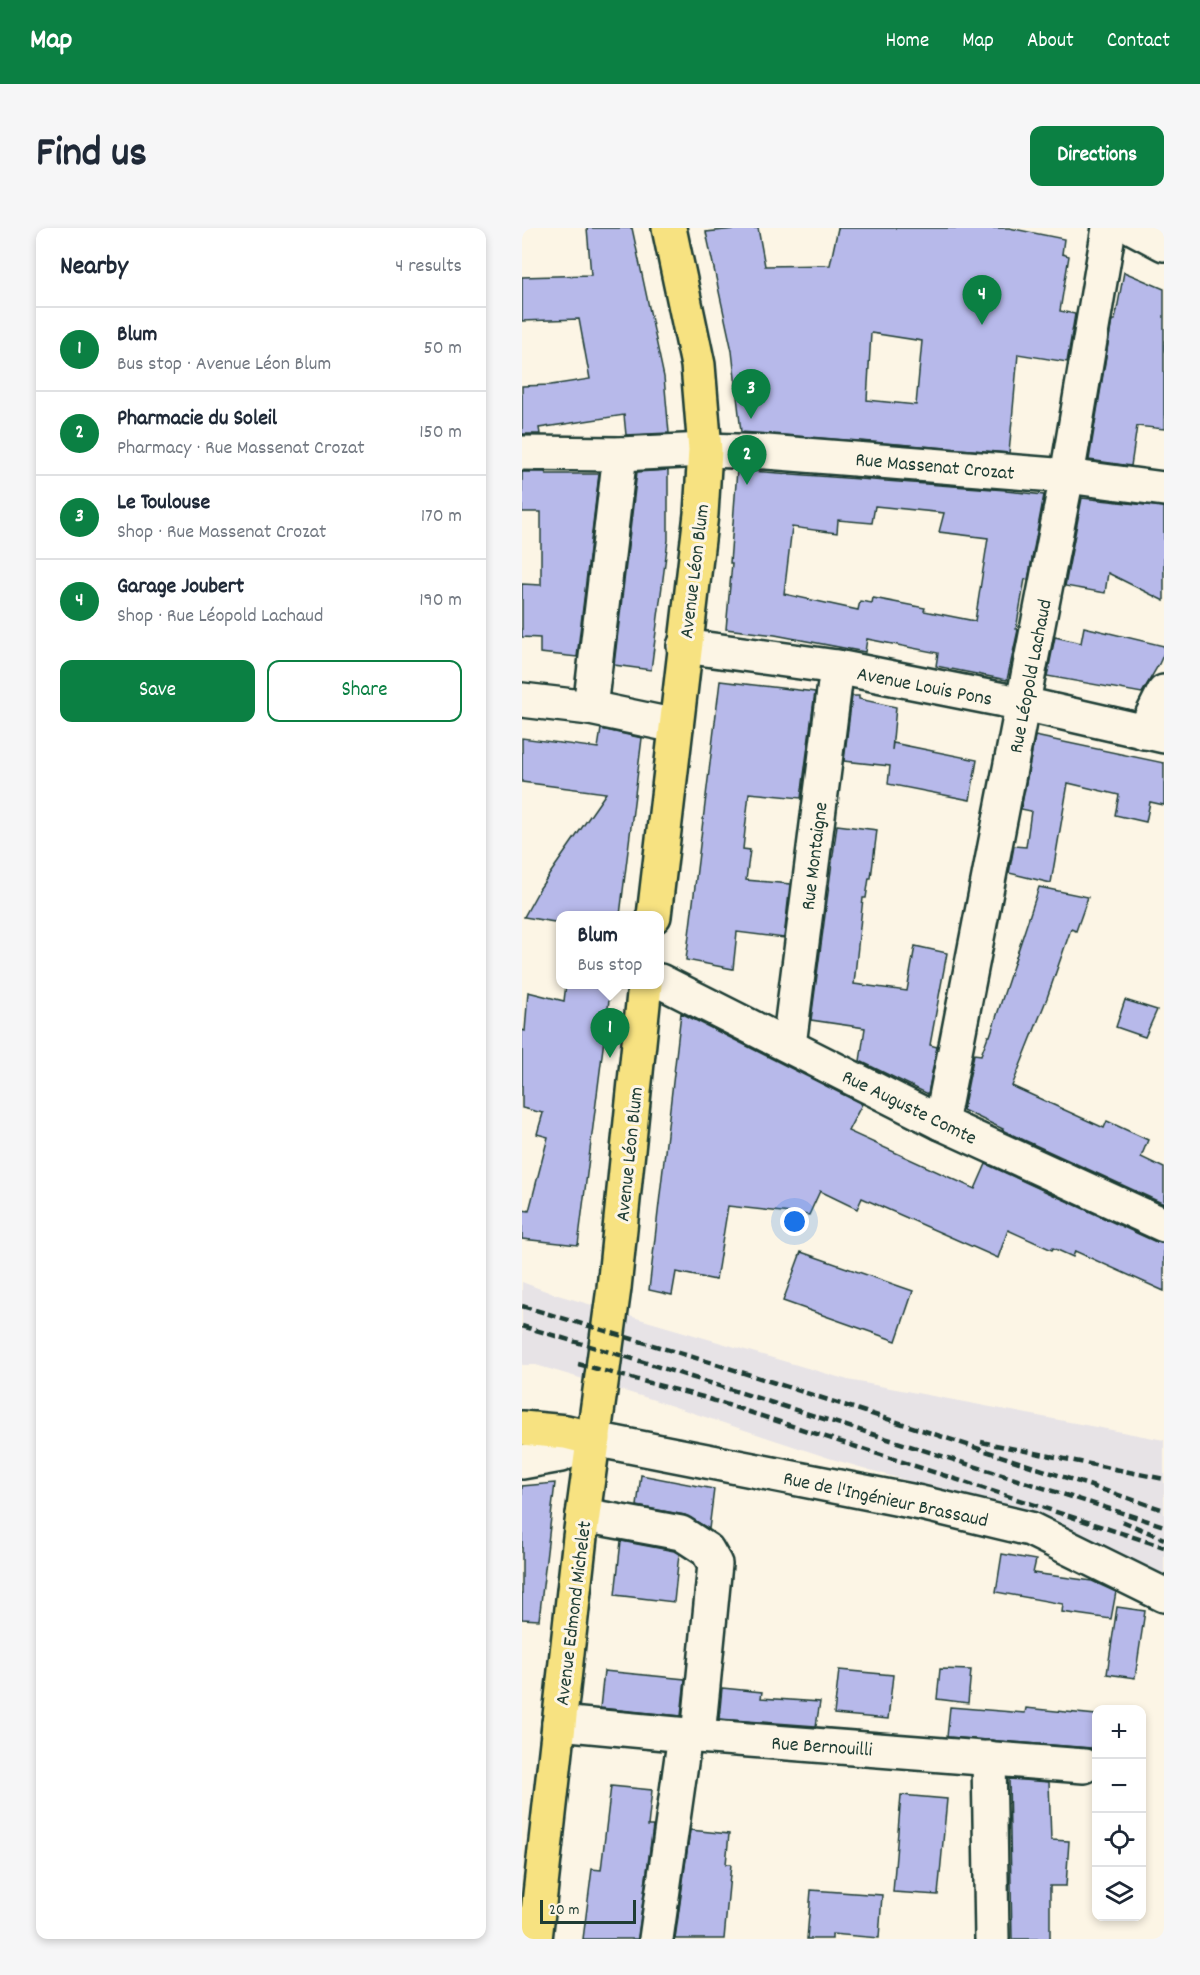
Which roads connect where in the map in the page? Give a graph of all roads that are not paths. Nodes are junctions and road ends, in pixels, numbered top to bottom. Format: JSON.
{"nodes":[{"id":1,"x":669,"y":228,"type":"edge"},
{"id":2,"x":1109,"y":228,"type":"edge"},
{"id":3,"x":1134,"y":228,"type":"edge"},
{"id":4,"x":1164,"y":244,"type":"edge"},
{"id":5,"x":705,"y":450,"type":"junction"},
{"id":6,"x":522,"y":453,"type":"edge"},
{"id":7,"x":620,"y":453,"type":"junction"},
{"id":8,"x":1067,"y":476,"type":"junction"},
{"id":9,"x":1164,"y":489,"type":"edge"},
{"id":10,"x":684,"y":646,"type":"junction"},
{"id":11,"x":837,"y":668,"type":"junction"},
{"id":12,"x":1164,"y":692,"type":"edge"},
{"id":13,"x":522,"y":700,"type":"edge"},
{"id":14,"x":1024,"y":704,"type":"junction"},
{"id":15,"x":590,"y":708,"type":"junction"},
{"id":16,"x":676,"y":726,"type":"junction"},
{"id":17,"x":1154,"y":734,"type":"edge"},
{"id":18,"x":654,"y":911,"type":"edge"},
{"id":19,"x":664,"y":983,"type":"edge"},
{"id":20,"x":644,"y":989,"type":"edge"},
{"id":21,"x":789,"y":1045,"type":"junction"},
{"id":22,"x":941,"y":1123,"type":"junction"},
{"id":23,"x":1164,"y":1225,"type":"edge"},
{"id":24,"x":614,"y":1288,"type":"joint"},
{"id":25,"x":522,"y":1428,"type":"edge"},
{"id":26,"x":594,"y":1439,"type":"junction"},
{"id":27,"x":522,"y":1462,"type":"edge"},
{"id":28,"x":583,"y":1515,"type":"junction"},
{"id":29,"x":1129,"y":1578,"type":"junction"},
{"id":30,"x":1164,"y":1580,"type":"edge"},
{"id":31,"x":1164,"y":1595,"type":"edge"},
{"id":32,"x":559,"y":1723,"type":"junction"},
{"id":33,"x":692,"y":1736,"type":"junction"},
{"id":34,"x":989,"y":1758,"type":"junction"},
{"id":35,"x":1084,"y":1766,"type":"dead end"},
{"id":36,"x":535,"y":1939,"type":"edge"},
{"id":37,"x":657,"y":1939,"type":"edge"},
{"id":38,"x":992,"y":1939,"type":"edge"}],
"edges":[{"from":1,"to":5,"type":"main road","name":"Avenue Léon Blum"},
{"from":2,"to":8,"type":"street","name":"Rue Léopold Lachaud"},
{"from":3,"to":4,"type":"street"},
{"from":5,"to":7,"type":"street","name":"Rue Massenat Crozat"},
{"from":5,"to":8,"type":"street","name":"Rue Massenat Crozat"},
{"from":5,"to":10,"type":"main road","name":"Avenue Léon Blum"},
{"from":6,"to":7,"type":"street","name":"Rue Massenat Crozat"},
{"from":7,"to":15,"type":"street"},
{"from":8,"to":9,"type":"street","name":"Rue Massenat Crozat"},
{"from":8,"to":14,"type":"street","name":"Rue Léopold Lachaud"},
{"from":10,"to":11,"type":"street","name":"Avenue Louis Pons"},
{"from":10,"to":16,"type":"main road","name":"Avenue Léon Blum"},
{"from":11,"to":14,"type":"street","name":"Avenue Louis Pons"},
{"from":11,"to":21,"type":"street","name":"Rue Montaigne"},
{"from":12,"to":17,"type":"street"},
{"from":13,"to":15,"type":"street"},
{"from":14,"to":17,"type":"street","name":"Avenue Louis Pons"},
{"from":14,"to":22,"type":"street","name":"Rue Léopold Lachaud"},
{"from":15,"to":16,"type":"street"},
{"from":16,"to":18,"type":"main road","name":"Avenue Léon Blum"},
{"from":19,"to":21,"type":"street","name":"Rue Auguste Comte"},
{"from":20,"to":24,"type":"main road","name":"Avenue Léon Blum"},
{"from":21,"to":22,"type":"street","name":"Rue Auguste Comte"},
{"from":22,"to":23,"type":"street","name":"Rue Auguste Comte"},
{"from":24,"to":26,"type":"main road","name":"Avenue Edmond Michelet"},
{"from":25,"to":26,"type":"main road"},
{"from":26,"to":27,"type":"street"},
{"from":26,"to":28,"type":"main road","name":"Avenue Edmond Michelet"},
{"from":26,"to":29,"type":"street","name":"Rue de l'Ingénieur Brassaud"},
{"from":28,"to":32,"type":"main road","name":"Avenue Edmond Michelet"},
{"from":28,"to":33,"type":"street"},
{"from":29,"to":30,"type":"street"},
{"from":29,"to":31,"type":"street","name":"Rue de l'Ingénieur Brassaud"},
{"from":32,"to":33,"type":"street","name":"Rue Bernouilli"},
{"from":32,"to":36,"type":"main road","name":"Avenue Edmond Michelet"},
{"from":33,"to":34,"type":"street","name":"Rue Bernouilli"},
{"from":33,"to":37,"type":"street"},
{"from":34,"to":35,"type":"street","name":"Rue Bernouilli"},
{"from":34,"to":38,"type":"street"}]}
